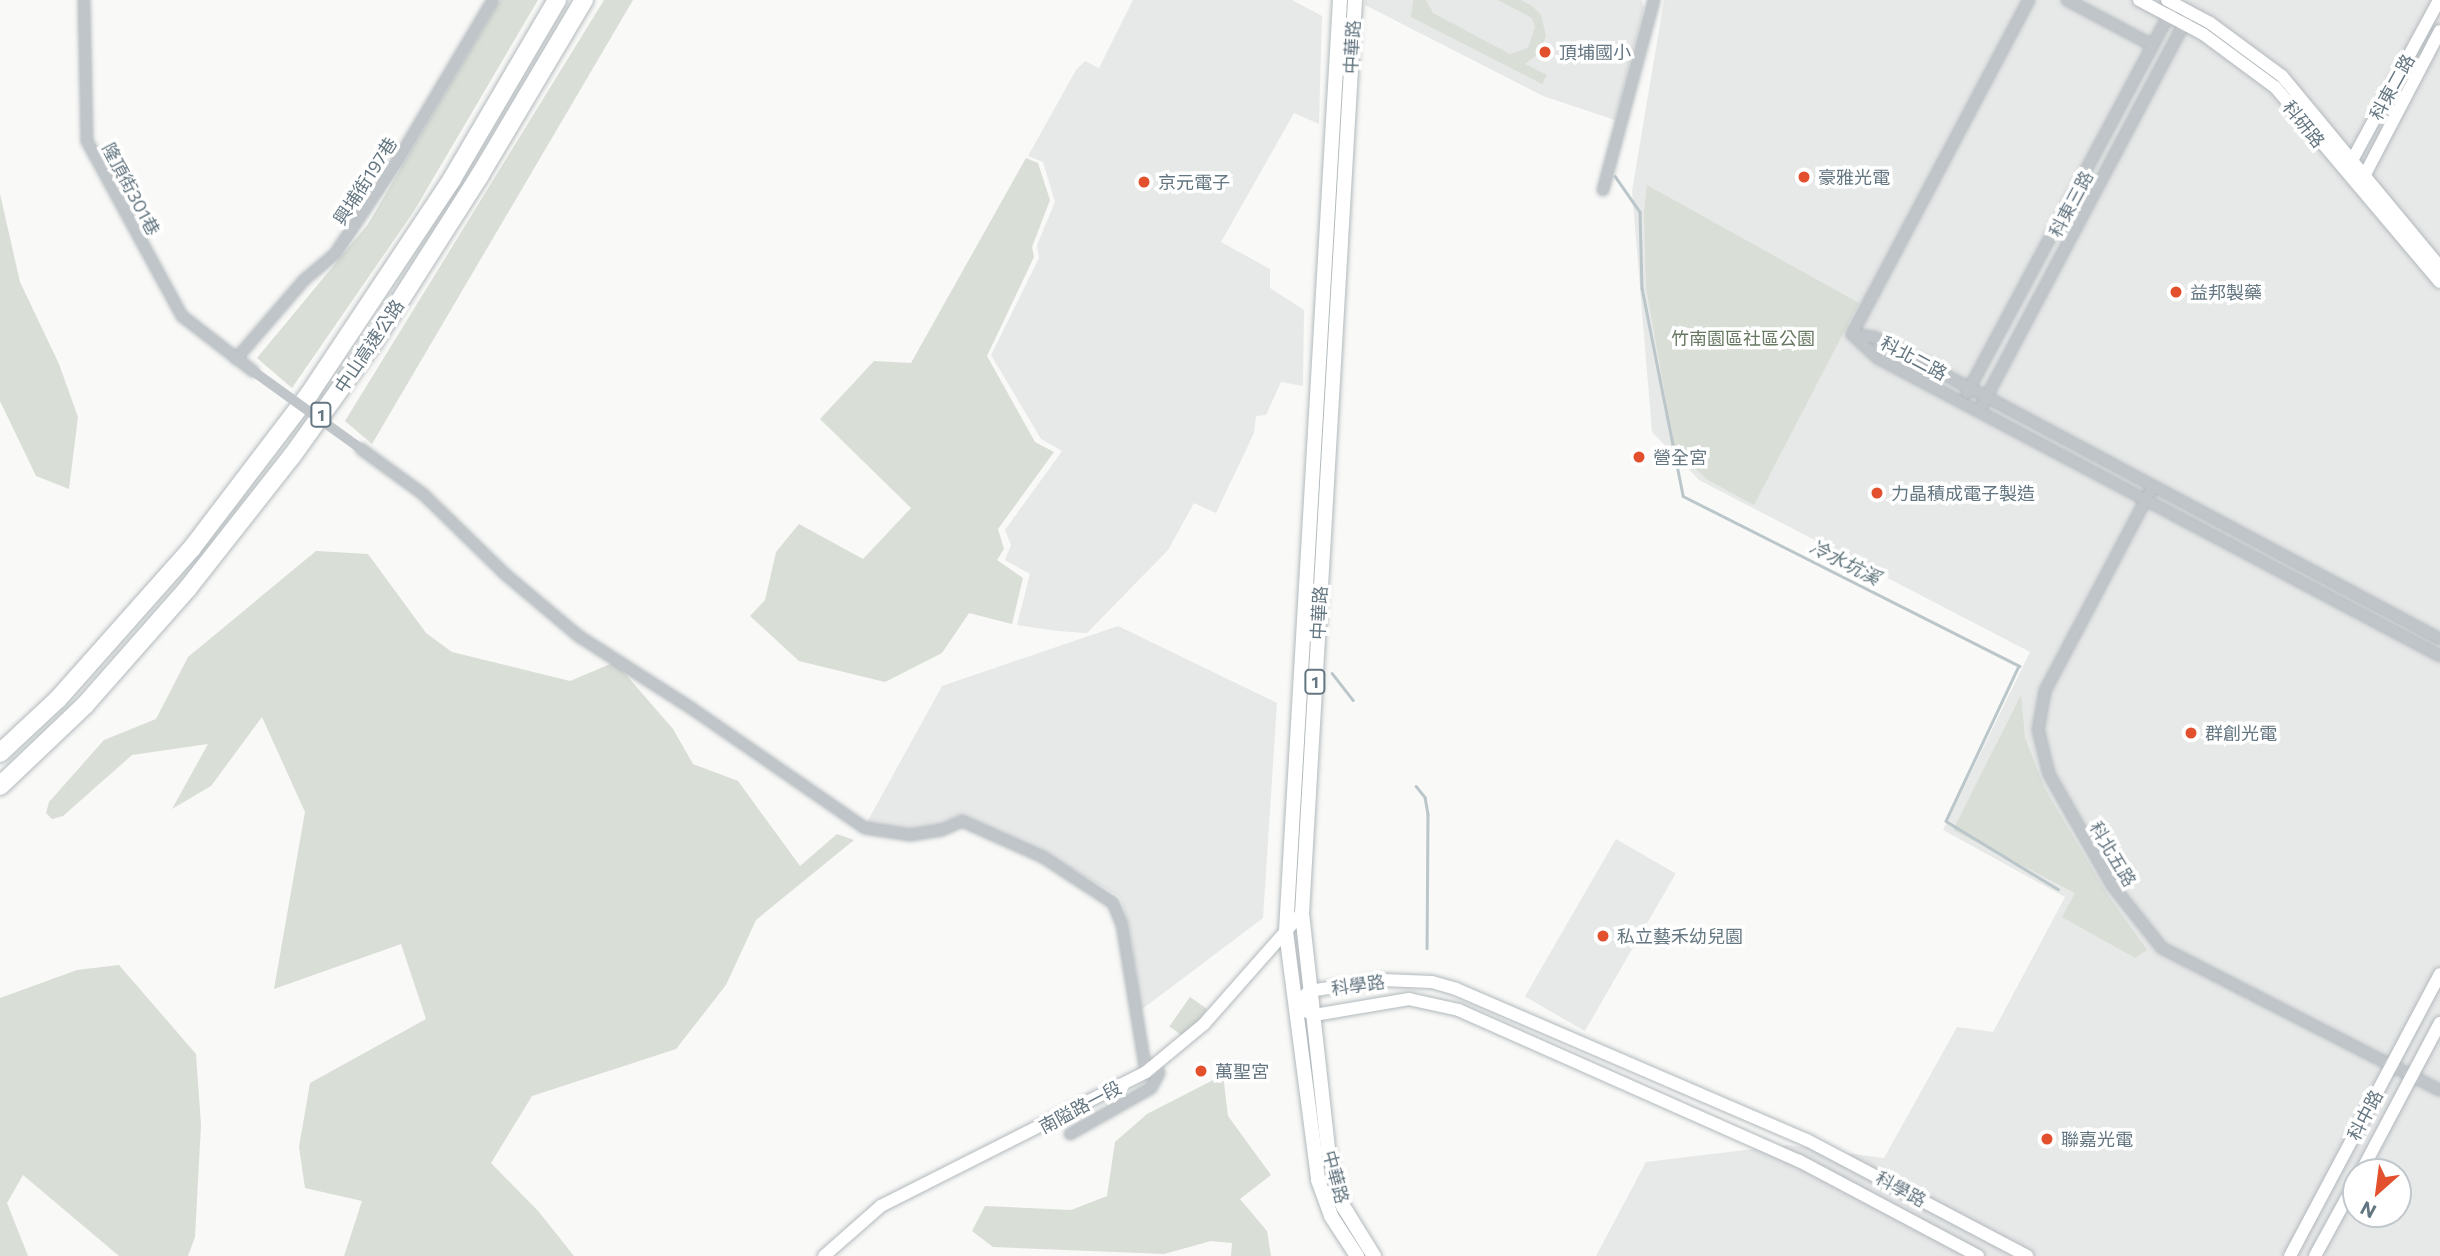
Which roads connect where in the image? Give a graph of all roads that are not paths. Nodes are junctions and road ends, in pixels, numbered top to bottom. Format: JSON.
{"nodes":[{"id":1,"x":84,"y":0,"type":"edge"},
{"id":2,"x":493,"y":0,"type":"edge"},
{"id":3,"x":557,"y":0,"type":"edge"},
{"id":4,"x":584,"y":0,"type":"edge"},
{"id":5,"x":1340,"y":0,"type":"edge"},
{"id":6,"x":1355,"y":0,"type":"edge"},
{"id":7,"x":1654,"y":0,"type":"edge"},
{"id":8,"x":2028,"y":0,"type":"edge"},
{"id":9,"x":2067,"y":0,"type":"edge"},
{"id":10,"x":2139,"y":0,"type":"edge"},
{"id":11,"x":2439,"y":0,"type":"edge"},
{"id":12,"x":2170,"y":6,"type":"edge"},
{"id":13,"x":2187,"y":18,"type":"junction"},
{"id":14,"x":2440,"y":31,"type":"edge"},
{"id":15,"x":2152,"y":46,"type":"junction"},
{"id":16,"x":2412,"y":50,"type":"junction"},
{"id":17,"x":2426,"y":58,"type":"junction"},
{"id":18,"x":2352,"y":162,"type":"junction"},
{"id":19,"x":2345,"y":174,"type":"junction"},
{"id":20,"x":2364,"y":176,"type":"junction"},
{"id":21,"x":2357,"y":189,"type":"junction"},
{"id":22,"x":1603,"y":190,"type":"dead end"},
{"id":23,"x":2440,"y":267,"type":"edge"},
{"id":24,"x":2440,"y":282,"type":"edge"},
{"id":25,"x":1852,"y":334,"type":"junction"},
{"id":26,"x":236,"y":359,"type":"junction"},
{"id":27,"x":1969,"y":389,"type":"junction"},
{"id":28,"x":1986,"y":398,"type":"junction"},
{"id":29,"x":1962,"y":402,"type":"junction"},
{"id":30,"x":1979,"y":411,"type":"junction"},
{"id":31,"x":2153,"y":486,"type":"junction"},
{"id":32,"x":2146,"y":500,"type":"junction"},
{"id":33,"x":2440,"y":639,"type":"edge"},
{"id":34,"x":2440,"y":656,"type":"edge"},
{"id":35,"x":1304,"y":751,"type":"junction"},
{"id":36,"x":0,"y":754,"type":"edge"},
{"id":37,"x":0,"y":786,"type":"edge"},
{"id":38,"x":1302,"y":913,"type":"junction"},
{"id":39,"x":1286,"y":932,"type":"junction"},
{"id":40,"x":2440,"y":974,"type":"edge"},
{"id":41,"x":1310,"y":991,"type":"junction"},
{"id":42,"x":1295,"y":1006,"type":"junction"},
{"id":43,"x":1314,"y":1016,"type":"junction"},
{"id":44,"x":2440,"y":1023,"type":"edge"},
{"id":45,"x":2390,"y":1067,"type":"junction"},
{"id":46,"x":1150,"y":1069,"type":"junction"},
{"id":47,"x":2413,"y":1076,"type":"junction"},
{"id":48,"x":2440,"y":1090,"type":"edge"},
{"id":49,"x":1070,"y":1133,"type":"dead end"},
{"id":50,"x":2369,"y":1158,"type":"edge"},
{"id":51,"x":2342,"y":1207,"type":"edge"},
{"id":52,"x":824,"y":1256,"type":"edge"},
{"id":53,"x":1357,"y":1256,"type":"edge"},
{"id":54,"x":1374,"y":1256,"type":"edge"},
{"id":55,"x":1978,"y":1256,"type":"edge"},
{"id":56,"x":2027,"y":1256,"type":"edge"},
{"id":57,"x":2290,"y":1256,"type":"edge"},
{"id":58,"x":2315,"y":1256,"type":"edge"}],
"edges":[{"from":1,"to":26,"type":"street","name":"隆頂街301巷"},
{"from":2,"to":26,"type":"street","name":"興埔街197巷"},
{"from":3,"to":36,"type":"highway","name":"中山高速公路","number":"1"},
{"from":4,"to":37,"type":"highway","name":"中山高速公路","number":"1"},
{"from":5,"to":35,"type":"main road","name":"中華路","number":"1"},
{"from":6,"to":35,"type":"main road","name":"中華路","number":"1"},
{"from":7,"to":22,"type":"street"},
{"from":8,"to":25,"type":"street"},
{"from":9,"to":15,"type":"street"},
{"from":10,"to":12,"type":"street","name":"科研路"},
{"from":11,"to":16,"type":"street","name":"科東二路"},
{"from":12,"to":13,"type":"street","name":"科研路"},
{"from":12,"to":15,"type":"street","name":"科東三路"},
{"from":13,"to":18,"type":"street","name":"科研路"},
{"from":13,"to":19,"type":"street","name":"科研路"},
{"from":13,"to":28,"type":"street","name":"科東三路"},
{"from":14,"to":17,"type":"street","name":"科東二路"},
{"from":15,"to":27,"type":"street","name":"科東三路"},
{"from":16,"to":17,"type":"street"},
{"from":16,"to":18,"type":"street","name":"科東二路"},
{"from":17,"to":20,"type":"street","name":"科東二路"},
{"from":18,"to":19,"type":"street","name":"科東二路"},
{"from":18,"to":20,"type":"street","name":"科研路"},
{"from":19,"to":21,"type":"street","name":"科研路"},
{"from":20,"to":21,"type":"street","name":"科東二路"},
{"from":20,"to":23,"type":"street","name":"科研路"},
{"from":21,"to":24,"type":"street","name":"科研路"},
{"from":25,"to":27,"type":"street","name":"科北二路"},
{"from":25,"to":29,"type":"street","name":"科北二路"},
{"from":26,"to":46,"type":"street","name":"隆頂街301巷","bridge":true},
{"from":27,"to":28,"type":"street","name":"科北二路"},
{"from":27,"to":29,"type":"street","name":"科東三路"},
{"from":28,"to":30,"type":"street","name":"科東三路"},
{"from":28,"to":31,"type":"street","name":"科北二路"},
{"from":29,"to":30,"type":"street","name":"科北二路"},
{"from":30,"to":32,"type":"street","name":"科北二路"},
{"from":31,"to":32,"type":"street","name":"科北五路"},
{"from":31,"to":33,"type":"street","name":"科北二路"},
{"from":32,"to":34,"type":"street","name":"科北二路"},
{"from":32,"to":45,"type":"street","name":"科北五路"},
{"from":35,"to":38,"type":"main road","name":"中華路","number":"1"},
{"from":35,"to":39,"type":"main road","name":"中華路","number":"1"},
{"from":38,"to":39,"type":"street","name":"南隘路一段"},
{"from":38,"to":41,"type":"main road","name":"中華路","number":"1"},
{"from":39,"to":42,"type":"main road","name":"中華路","number":"1"},
{"from":39,"to":46,"type":"street","name":"南隘路一段"},
{"from":40,"to":45,"type":"street","name":"科中路"},
{"from":41,"to":42,"type":"street","name":"科學路"},
{"from":41,"to":43,"type":"main road","name":"中華路","number":"1"},
{"from":41,"to":56,"type":"street","name":"科學路"},
{"from":42,"to":43,"type":"street","name":"科學路"},
{"from":42,"to":53,"type":"main road","name":"中華路","number":"1"},
{"from":43,"to":54,"type":"main road","name":"中華路","number":"1"},
{"from":43,"to":55,"type":"street","name":"科學路"},
{"from":44,"to":47,"type":"street","name":"科中路"},
{"from":45,"to":47,"type":"street","name":"科北五路"},
{"from":45,"to":57,"type":"street","name":"科中路"},
{"from":46,"to":49,"type":"street"},
{"from":46,"to":52,"type":"street","name":"南隘路一段"},
{"from":47,"to":48,"type":"street","name":"科北五路"},
{"from":47,"to":50,"type":"street","name":"科中路"},
{"from":51,"to":58,"type":"street"}]}
